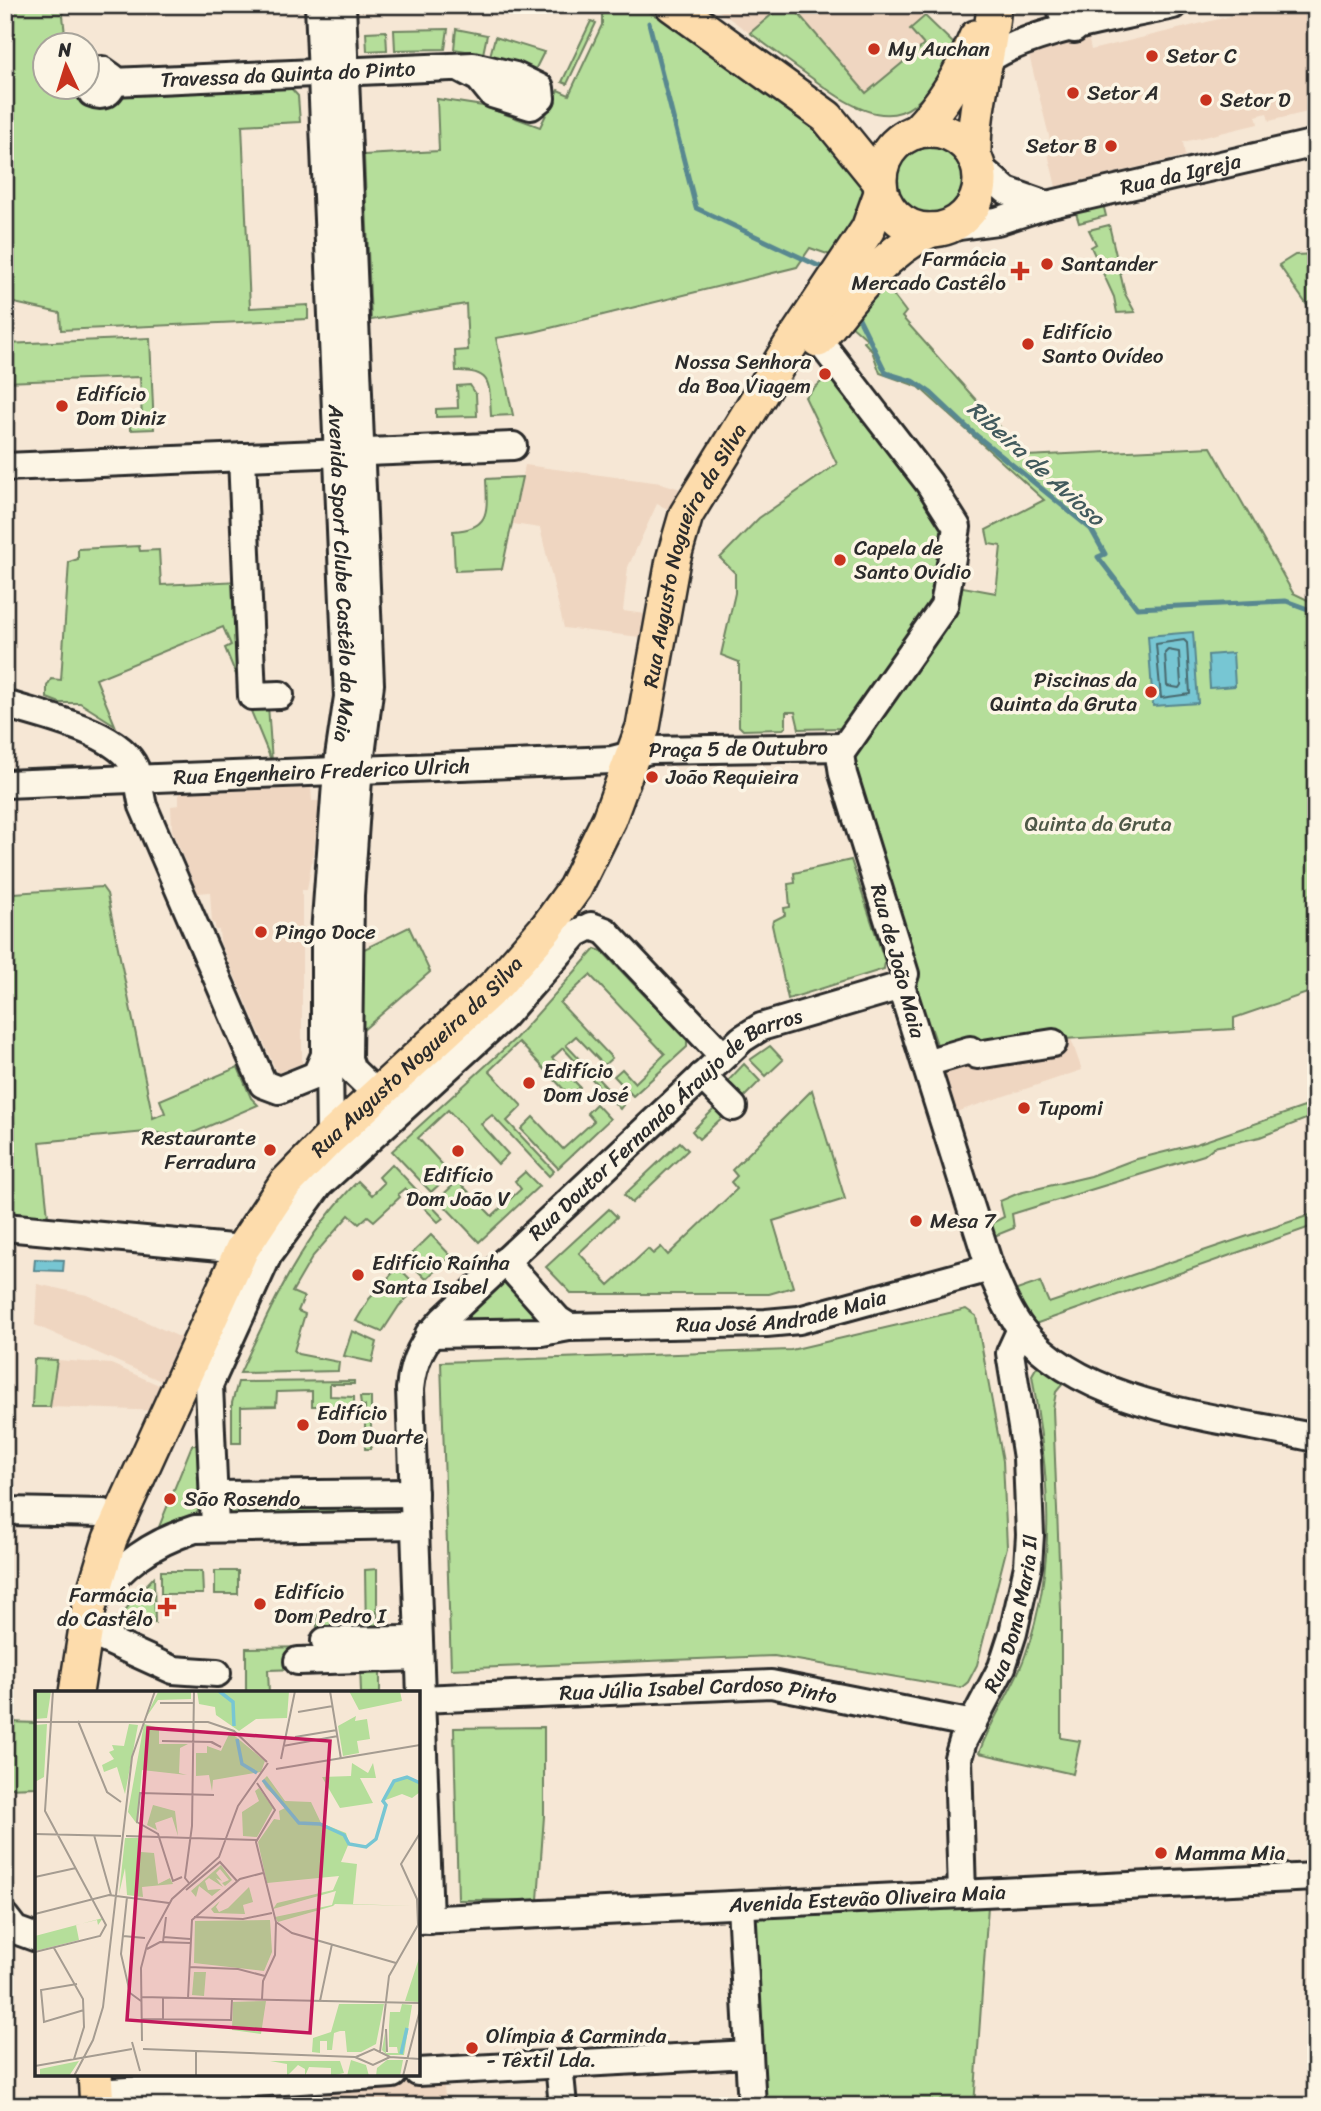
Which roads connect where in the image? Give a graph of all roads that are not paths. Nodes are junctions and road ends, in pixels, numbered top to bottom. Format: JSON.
{"nodes":[{"id":1,"x":319,"y":5,"type":"edge"},
{"id":2,"x":341,"y":5,"type":"edge"},
{"id":3,"x":672,"y":5,"type":"edge"},
{"id":4,"x":989,"y":5,"type":"edge"},
{"id":5,"x":994,"y":5,"type":"edge"},
{"id":6,"x":1060,"y":5,"type":"edge"},
{"id":7,"x":1173,"y":5,"type":"edge"},
{"id":8,"x":1074,"y":29,"type":"junction"},
{"id":9,"x":986,"y":61,"type":"junction"},
{"id":10,"x":462,"y":69,"type":"dead end"},
{"id":11,"x":333,"y":71,"type":"junction"},
{"id":12,"x":102,"y":82,"type":"edge"},
{"id":13,"x":827,"y":117,"type":"junction"},
{"id":14,"x":911,"y":134,"type":"junction"},
{"id":15,"x":1316,"y":143,"type":"edge"},
{"id":16,"x":976,"y":161,"type":"junction"},
{"id":17,"x":880,"y":187,"type":"junction"},
{"id":18,"x":1047,"y":205,"type":"junction"},
{"id":19,"x":938,"y":229,"type":"junction"},
{"id":20,"x":818,"y":339,"type":"junction"},
{"id":21,"x":748,"y":417,"type":"junction"},
{"id":22,"x":513,"y":446,"type":"dead end"},
{"id":23,"x":349,"y":453,"type":"junction"},
{"id":24,"x":242,"y":457,"type":"junction"},
{"id":25,"x":5,"y":467,"type":"edge"},
{"id":26,"x":280,"y":695,"type":"dead end"},
{"id":27,"x":5,"y":704,"type":"edge"},
{"id":28,"x":843,"y":747,"type":"junction"},
{"id":29,"x":635,"y":754,"type":"junction"},
{"id":30,"x":348,"y":769,"type":"junction"},
{"id":31,"x":137,"y":779,"type":"junction"},
{"id":32,"x":5,"y":784,"type":"edge"},
{"id":33,"x":901,"y":986,"type":"junction"},
{"id":34,"x":1053,"y":1043,"type":"dead end"},
{"id":35,"x":325,"y":1055,"type":"junction"},
{"id":36,"x":723,"y":1056,"type":"junction"},
{"id":37,"x":936,"y":1066,"type":"junction"},
{"id":38,"x":702,"y":1076,"type":"junction"},
{"id":39,"x":377,"y":1094,"type":"junction"},
{"id":40,"x":733,"y":1107,"type":"dead end"},
{"id":41,"x":330,"y":1138,"type":"junction"},
{"id":42,"x":5,"y":1227,"type":"edge"},
{"id":43,"x":242,"y":1249,"type":"junction"},
{"id":44,"x":505,"y":1261,"type":"junction"},
{"id":45,"x":990,"y":1268,"type":"junction"},
{"id":46,"x":569,"y":1327,"type":"junction"},
{"id":47,"x":1021,"y":1329,"type":"junction"},
{"id":48,"x":429,"y":1334,"type":"junction"},
{"id":49,"x":1316,"y":1438,"type":"edge"},
{"id":50,"x":414,"y":1493,"type":"junction"},
{"id":51,"x":213,"y":1495,"type":"junction"},
{"id":52,"x":5,"y":1511,"type":"edge"},
{"id":53,"x":94,"y":1513,"type":"dead end"},
{"id":54,"x":415,"y":1525,"type":"junction"},
{"id":55,"x":215,"y":1527,"type":"junction"},
{"id":56,"x":87,"y":1619,"type":"junction"},
{"id":57,"x":326,"y":1641,"type":"dead end"},
{"id":58,"x":419,"y":1648,"type":"junction"},
{"id":59,"x":298,"y":1661,"type":"dead end"},
{"id":60,"x":217,"y":1673,"type":"dead end"},
{"id":61,"x":76,"y":1691,"type":"edge"},
{"id":62,"x":421,"y":1699,"type":"junction"},
{"id":63,"x":973,"y":1724,"type":"junction"},
{"id":64,"x":422,"y":1837,"type":"edge"},
{"id":65,"x":1316,"y":1877,"type":"edge"},
{"id":66,"x":962,"y":1894,"type":"junction"},
{"id":67,"x":741,"y":1905,"type":"junction"},
{"id":68,"x":5,"y":1917,"type":"edge"},
{"id":69,"x":424,"y":1920,"type":"edge"},
{"id":70,"x":35,"y":1937,"type":"edge"},
{"id":71,"x":749,"y":2054,"type":"junction"},
{"id":72,"x":559,"y":2064,"type":"junction"},
{"id":73,"x":420,"y":2072,"type":"edge"},
{"id":74,"x":366,"y":2076,"type":"edge"},
{"id":75,"x":253,"y":2086,"type":"edge"},
{"id":76,"x":96,"y":2091,"type":"edge"},
{"id":77,"x":216,"y":2106,"type":"edge"},
{"id":78,"x":563,"y":2106,"type":"edge"},
{"id":79,"x":752,"y":2106,"type":"edge"}],
"edges":[{"from":1,"to":11,"type":"street","name":"Avenida Sport Clube Castêlo da Maia"},
{"from":2,"to":11,"type":"street","name":"Avenida Sport Clube Castêlo da Maia"},
{"from":3,"to":13,"type":"main road"},
{"from":4,"to":14,"type":"main road"},
{"from":5,"to":9,"type":"main road"},
{"from":6,"to":8,"type":"street"},
{"from":7,"to":8,"type":"street"},
{"from":8,"to":9,"type":"street"},
{"from":9,"to":16,"type":"main road"},
{"from":10,"to":11,"type":"street","name":"Travessa da Quinta do Pinto"},
{"from":11,"to":12,"type":"street","name":"Travessa da Quinta do Pinto"},
{"from":11,"to":23,"type":"street","name":"Avenida Sport Clube Castêlo da Maia"},
{"from":13,"to":14,"type":"main road"},
{"from":13,"to":17,"type":"main road"},
{"from":14,"to":16,"type":"main road"},
{"from":14,"to":17,"type":"main road"},
{"from":15,"to":18,"type":"street","name":"Rua da Igreja"},
{"from":16,"to":18,"type":"street"},
{"from":16,"to":19,"type":"main road"},
{"from":17,"to":19,"type":"main road"},
{"from":17,"to":21,"type":"main road","name":"Rua Augusto Nogueira da Silva"},
{"from":18,"to":19,"type":"street","name":"Rua da Igreja"},
{"from":19,"to":20,"type":"main road","name":"Rua Augusto Nogueira da Silva"},
{"from":20,"to":21,"type":"main road","name":"Rua Augusto Nogueira da Silva"},
{"from":20,"to":28,"type":"street"},
{"from":21,"to":29,"type":"main road","name":"Rua Augusto Nogueira da Silva"},
{"from":22,"to":23,"type":"street"},
{"from":23,"to":24,"type":"street"},
{"from":23,"to":30,"type":"street","name":"Avenida Sport Clube Castêlo da Maia"},
{"from":24,"to":25,"type":"street"},
{"from":24,"to":26,"type":"street"},
{"from":27,"to":31,"type":"street"},
{"from":28,"to":29,"type":"street","name":"Praça 5 de Outubro"},
{"from":28,"to":33,"type":"street","name":"Rua de João Maia"},
{"from":29,"to":30,"type":"street","name":"Rua Engenheiro Frederico Ulrich"},
{"from":29,"to":39,"type":"main road","name":"Rua Augusto Nogueira da Silva"},
{"from":30,"to":31,"type":"street","name":"Rua Engenheiro Frederico Ulrich"},
{"from":30,"to":35,"type":"street","name":"Avenida Sport Clube Castêlo da Maia"},
{"from":30,"to":39,"type":"street","name":"Avenida Sport Clube Castêlo da Maia"},
{"from":31,"to":32,"type":"street","name":"Rua Engenheiro Frederico Ulrich"},
{"from":31,"to":35,"type":"street"},
{"from":33,"to":36,"type":"street","name":"Rua Doutor Fernando Áraujo de Barros"},
{"from":33,"to":37,"type":"street","name":"Rua de João Maia"},
{"from":34,"to":37,"type":"street"},
{"from":35,"to":41,"type":"street","name":"Avenida Sport Clube Castêlo da Maia"},
{"from":36,"to":38,"type":"street","name":"Rua Doutor Fernando Áraujo de Barros"},
{"from":36,"to":51,"type":"street"},
{"from":37,"to":45,"type":"street","name":"Rua de João Maia"},
{"from":38,"to":40,"type":"street"},
{"from":38,"to":44,"type":"street","name":"Rua Doutor Fernando Áraujo de Barros"},
{"from":39,"to":41,"type":"main road","name":"Rua Augusto Nogueira da Silva"},
{"from":41,"to":43,"type":"main road","name":"Rua Augusto Nogueira da Silva"},
{"from":42,"to":43,"type":"street"},
{"from":43,"to":56,"type":"main road","name":"Rua Augusto Nogueira da Silva"},
{"from":44,"to":46,"type":"street"},
{"from":44,"to":48,"type":"street","name":"Rua Doutor Fernando Áraujo de Barros"},
{"from":45,"to":46,"type":"street","name":"Rua José Andrade Maia"},
{"from":45,"to":47,"type":"street","name":"Rua de João Maia"},
{"from":46,"to":48,"type":"street","name":"Rua José Andrade Maia"},
{"from":47,"to":49,"type":"street","name":"Rua de João Maia"},
{"from":47,"to":63,"type":"street","name":"Rua Dona Maria II"},
{"from":48,"to":50,"type":"street","name":"Rua Doutor Fernando Áraujo de Barros"},
{"from":50,"to":51,"type":"street"},
{"from":50,"to":54,"type":"street","name":"Rua Doutor Fernando Áraujo de Barros"},
{"from":51,"to":55,"type":"street"},
{"from":52,"to":53,"type":"street"},
{"from":54,"to":55,"type":"street"},
{"from":54,"to":58,"type":"street","name":"Rua Doutor Fernando Áraujo de Barros"},
{"from":55,"to":56,"type":"street"},
{"from":56,"to":60,"type":"street"},
{"from":56,"to":61,"type":"main road","name":"Rua Augusto Nogueira da Silva"},
{"from":57,"to":58,"type":"street"},
{"from":58,"to":59,"type":"street"},
{"from":58,"to":62,"type":"street","name":"Rua Doutor Fernando Áraujo de Barros"},
{"from":62,"to":63,"type":"street","name":"Rua Júlia Isabel Cardoso Pinto"},
{"from":62,"to":64,"type":"street","name":"Rua Doutor Fernando Áraujo de Barros"},
{"from":63,"to":66,"type":"street","name":"Rua Dona Maria II"},
{"from":64,"to":69,"type":"street","name":"Rua Doutor Fernando Áraujo de Barros"},
{"from":65,"to":66,"type":"street","name":"Avenida Estevão Oliveira Maia"},
{"from":66,"to":67,"type":"street","name":"Avenida Estevão Oliveira Maia"},
{"from":67,"to":69,"type":"street","name":"Avenida Estevão Oliveira Maia"},
{"from":67,"to":71,"type":"street"},
{"from":68,"to":70,"type":"street"},
{"from":71,"to":72,"type":"street"},
{"from":71,"to":79,"type":"street"},
{"from":72,"to":73,"type":"street"},
{"from":72,"to":78,"type":"street"},
{"from":74,"to":75,"type":"street"},
{"from":75,"to":76,"type":"street"},
{"from":75,"to":77,"type":"street"}]}
